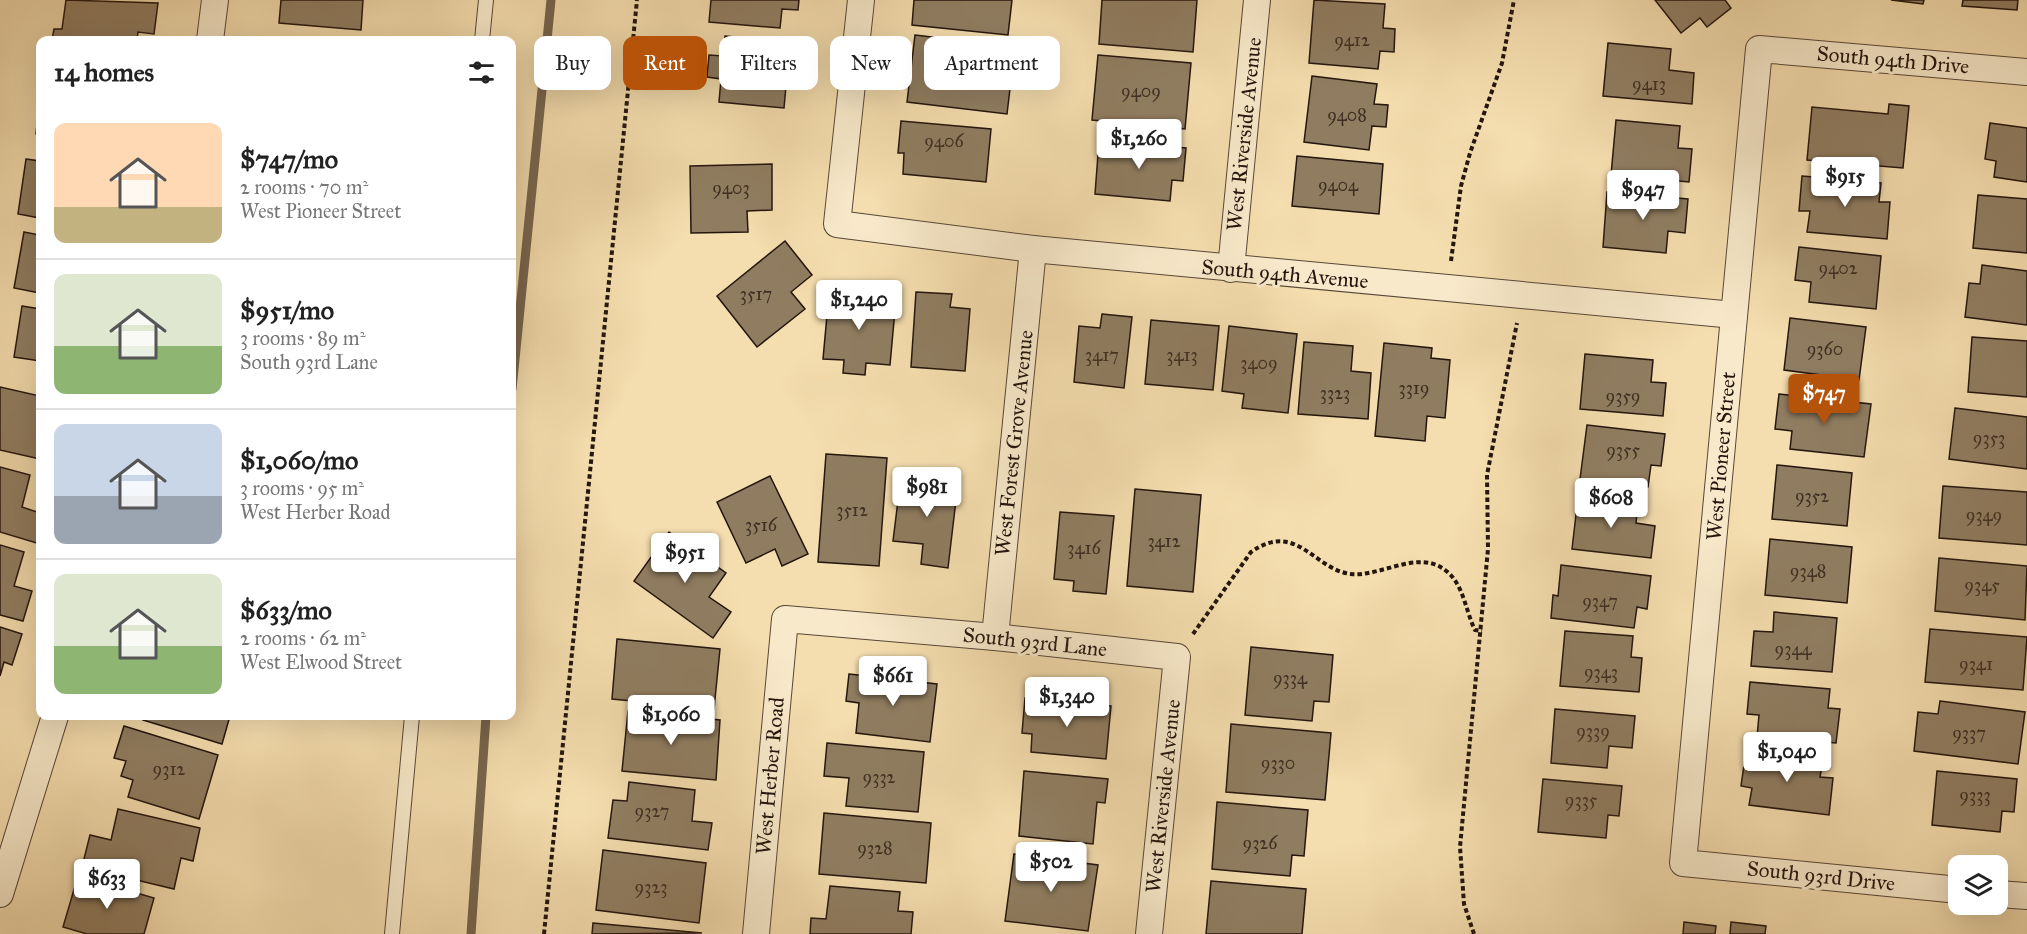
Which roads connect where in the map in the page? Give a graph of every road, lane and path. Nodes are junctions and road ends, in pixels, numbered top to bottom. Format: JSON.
{"nodes":[{"id":1,"x":215,"y":0,"type":"edge"},
{"id":2,"x":486,"y":0,"type":"edge"},
{"id":3,"x":637,"y":0,"type":"edge"},
{"id":4,"x":861,"y":0,"type":"edge"},
{"id":5,"x":1257,"y":0,"type":"edge"},
{"id":6,"x":1514,"y":0,"type":"edge"},
{"id":7,"x":210,"y":36,"type":"edge"},
{"id":8,"x":482,"y":36,"type":"edge"},
{"id":9,"x":1759,"y":49,"type":"joint"},
{"id":10,"x":2027,"y":72,"type":"edge"},
{"id":11,"x":1033,"y":249,"type":"junction"},
{"id":12,"x":1231,"y":269,"type":"junction"},
{"id":13,"x":1448,"y":289,"type":"junction"},
{"id":14,"x":1521,"y":295,"type":"junction"},
{"id":15,"x":1734,"y":315,"type":"junction"},
{"id":16,"x":785,"y":619,"type":"joint"},
{"id":17,"x":1482,"y":632,"type":"junction"},
{"id":18,"x":995,"y":637,"type":"junction"},
{"id":19,"x":1177,"y":657,"type":"junction"},
{"id":20,"x":54,"y":720,"type":"edge"},
{"id":21,"x":412,"y":720,"type":"edge"},
{"id":22,"x":1683,"y":863,"type":"joint"},
{"id":23,"x":1948,"y":889,"type":"edge"},
{"id":24,"x":0,"y":894,"type":"edge"},
{"id":25,"x":2008,"y":895,"type":"edge"},
{"id":26,"x":2027,"y":896,"type":"edge"},
{"id":27,"x":392,"y":934,"type":"edge"},
{"id":28,"x":544,"y":934,"type":"edge"},
{"id":29,"x":756,"y":934,"type":"edge"},
{"id":30,"x":1149,"y":934,"type":"edge"},
{"id":31,"x":1474,"y":934,"type":"edge"}],
"edges":[{"from":1,"to":7,"type":"street"},
{"from":2,"to":8,"type":"lane"},
{"from":3,"to":28,"type":"path"},
{"from":4,"to":11,"type":"street","name":"South 94th Avenue"},
{"from":5,"to":12,"type":"street","name":"West Riverside Avenue"},
{"from":6,"to":13,"type":"path"},
{"from":9,"to":10,"type":"street","name":"South 94th Drive"},
{"from":9,"to":15,"type":"street","name":"West Pioneer Street"},
{"from":11,"to":12,"type":"street","name":"South 94th Avenue"},
{"from":11,"to":18,"type":"street","name":"West Forest Grove Avenue"},
{"from":12,"to":13,"type":"street","name":"South 94th Avenue"},
{"from":13,"to":14,"type":"street","name":"South 94th Avenue"},
{"from":14,"to":15,"type":"street","name":"South 94th Avenue"},
{"from":14,"to":17,"type":"path"},
{"from":15,"to":22,"type":"street","name":"West Pioneer Street"},
{"from":16,"to":18,"type":"street","name":"South 93rd Lane"},
{"from":16,"to":29,"type":"street","name":"West Herber Road"},
{"from":17,"to":19,"type":"path"},
{"from":17,"to":31,"type":"path"},
{"from":18,"to":19,"type":"street","name":"South 93rd Lane"},
{"from":19,"to":30,"type":"street","name":"West Riverside Avenue"},
{"from":20,"to":24,"type":"street"},
{"from":21,"to":27,"type":"lane"},
{"from":22,"to":23,"type":"street","name":"South 93rd Drive"},
{"from":25,"to":26,"type":"street"}]}
